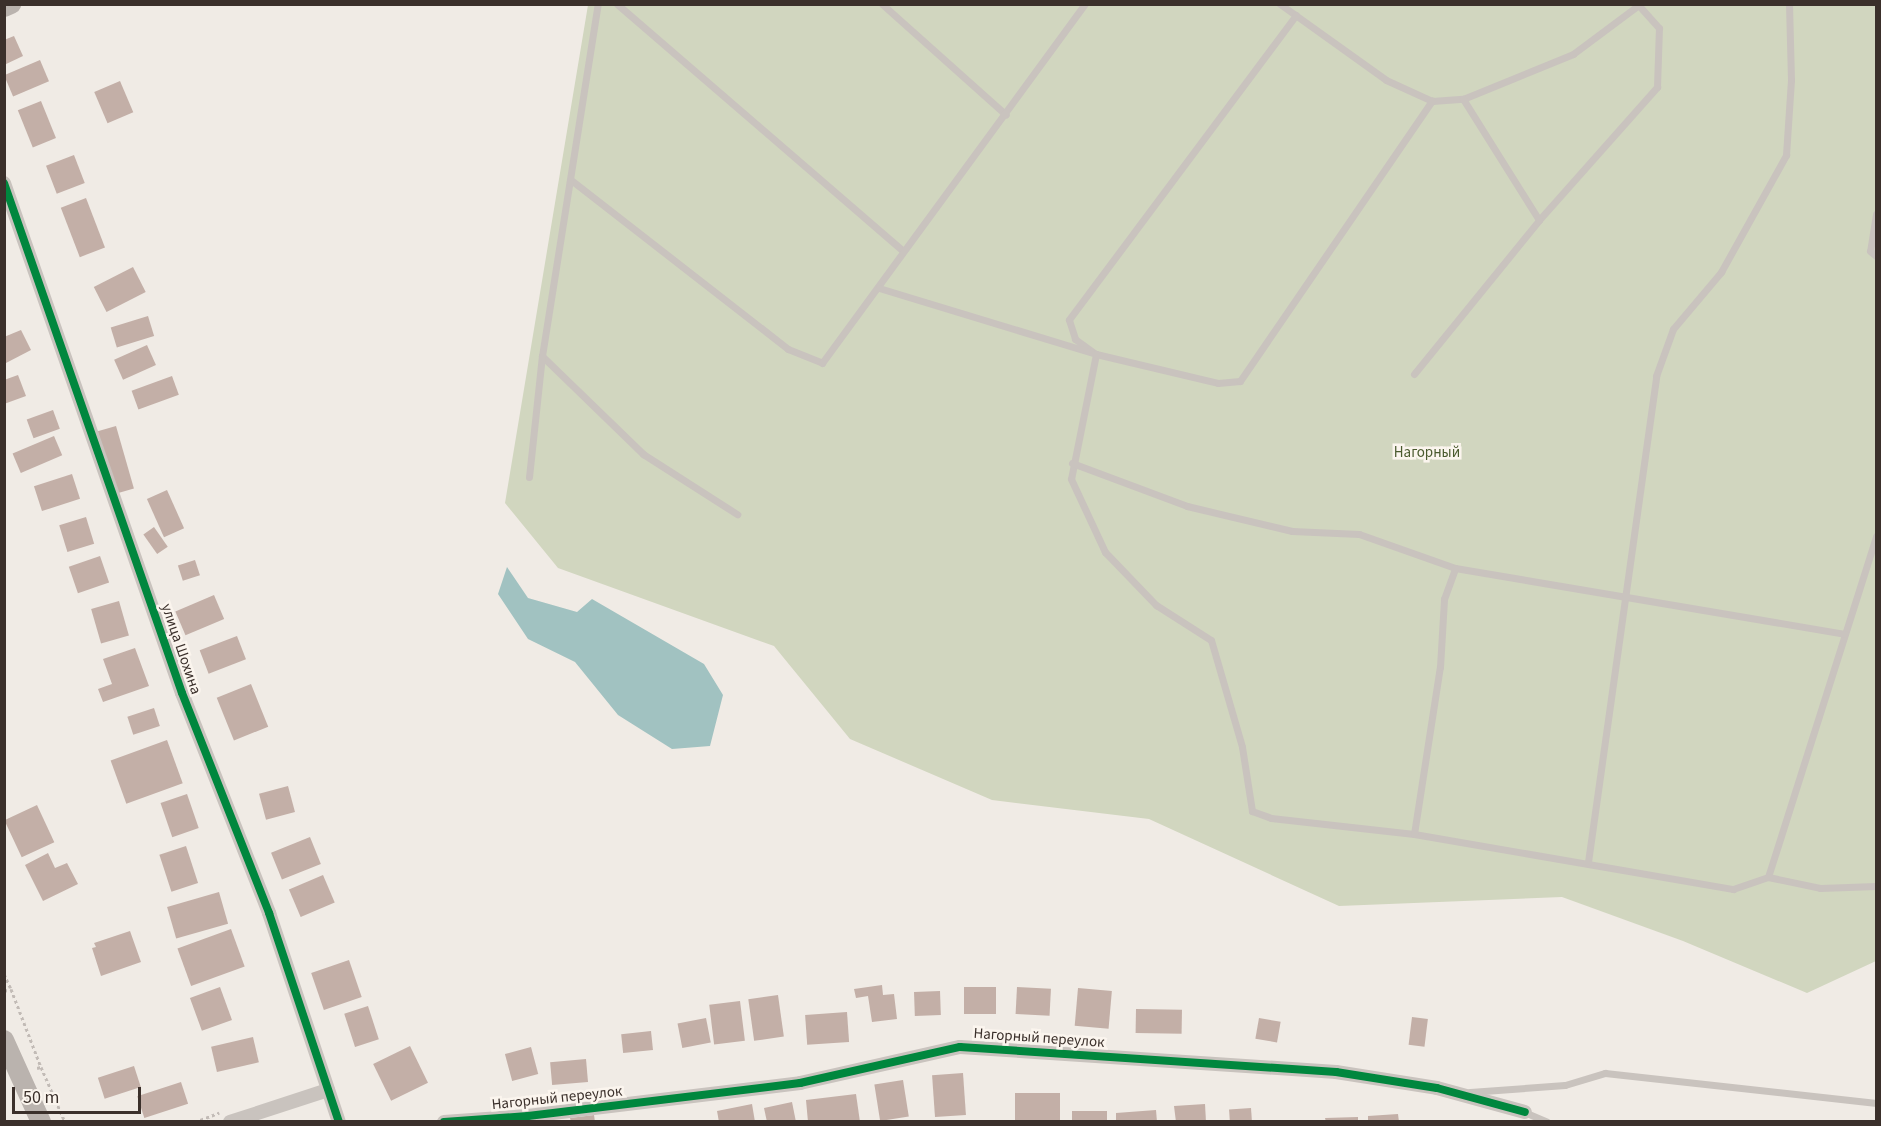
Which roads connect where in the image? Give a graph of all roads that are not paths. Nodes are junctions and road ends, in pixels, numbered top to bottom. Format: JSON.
{"nodes":[{"id":1,"x":11,"y":4,"type":"edge"},
{"id":2,"x":598,"y":4,"type":"edge"},
{"id":3,"x":617,"y":4,"type":"edge"},
{"id":4,"x":882,"y":4,"type":"edge"},
{"id":5,"x":1085,"y":4,"type":"edge"},
{"id":6,"x":1280,"y":4,"type":"edge"},
{"id":7,"x":1789,"y":4,"type":"edge"},
{"id":8,"x":1639,"y":5,"type":"edge"},
{"id":9,"x":4,"y":7,"type":"edge"},
{"id":10,"x":1296,"y":15,"type":"junction"},
{"id":11,"x":1463,"y":99,"type":"junction"},
{"id":12,"x":1432,"y":101,"type":"junction"},
{"id":13,"x":1006,"y":115,"type":"junction"},
{"id":14,"x":571,"y":180,"type":"junction"},
{"id":15,"x":4,"y":183,"type":"edge"},
{"id":16,"x":1876,"y":214,"type":"edge"},
{"id":17,"x":1539,"y":220,"type":"junction"},
{"id":18,"x":903,"y":251,"type":"junction"},
{"id":19,"x":1876,"y":256,"type":"edge"},
{"id":20,"x":879,"y":288,"type":"junction"},
{"id":21,"x":1096,"y":354,"type":"junction"},
{"id":22,"x":542,"y":356,"type":"junction"},
{"id":23,"x":1414,"y":374,"type":"dead end"},
{"id":24,"x":1072,"y":462,"type":"junction"},
{"id":25,"x":529,"y":477,"type":"dead end"},
{"id":26,"x":737,"y":514,"type":"dead end"},
{"id":27,"x":1876,"y":536,"type":"edge"},
{"id":28,"x":1455,"y":568,"type":"junction"},
{"id":29,"x":1625,"y":598,"type":"junction"},
{"id":30,"x":1844,"y":634,"type":"junction"},
{"id":31,"x":1414,"y":834,"type":"junction"},
{"id":32,"x":1588,"y":862,"type":"junction"},
{"id":33,"x":1768,"y":877,"type":"junction"},
{"id":34,"x":1876,"y":886,"type":"edge"},
{"id":35,"x":4,"y":1040,"type":"edge"},
{"id":36,"x":328,"y":1090,"type":"junction"},
{"id":37,"x":1467,"y":1093,"type":"dead end"},
{"id":38,"x":1876,"y":1103,"type":"edge"},
{"id":39,"x":1527,"y":1115,"type":"edge"},
{"id":40,"x":41,"y":1122,"type":"edge"},
{"id":41,"x":230,"y":1122,"type":"edge"},
{"id":42,"x":339,"y":1122,"type":"edge"},
{"id":43,"x":444,"y":1122,"type":"edge"},
{"id":44,"x":1547,"y":1122,"type":"edge"}],
"edges":[{"from":1,"to":9,"type":"main road"},
{"from":2,"to":14,"type":"lane"},
{"from":3,"to":18,"type":"lane"},
{"from":4,"to":13,"type":"lane"},
{"from":5,"to":13,"type":"lane"},
{"from":6,"to":10,"type":"lane"},
{"from":7,"to":29,"type":"lane"},
{"from":8,"to":11,"type":"lane"},
{"from":8,"to":17,"type":"lane"},
{"from":10,"to":12,"type":"lane"},
{"from":10,"to":21,"type":"lane"},
{"from":11,"to":12,"type":"lane"},
{"from":11,"to":17,"type":"lane"},
{"from":12,"to":21,"type":"lane"},
{"from":13,"to":18,"type":"lane"},
{"from":14,"to":20,"type":"lane"},
{"from":14,"to":22,"type":"lane"},
{"from":15,"to":36,"type":"street","name":"улица Шохина"},
{"from":16,"to":19,"type":"lane"},
{"from":17,"to":23,"type":"lane"},
{"from":18,"to":20,"type":"lane"},
{"from":20,"to":21,"type":"lane"},
{"from":21,"to":24,"type":"lane"},
{"from":22,"to":25,"type":"lane"},
{"from":22,"to":26,"type":"lane"},
{"from":24,"to":28,"type":"lane"},
{"from":24,"to":31,"type":"lane"},
{"from":27,"to":30,"type":"lane"},
{"from":28,"to":29,"type":"lane"},
{"from":28,"to":31,"type":"lane"},
{"from":29,"to":30,"type":"lane"},
{"from":29,"to":32,"type":"lane"},
{"from":30,"to":33,"type":"lane"},
{"from":31,"to":32,"type":"lane"},
{"from":32,"to":33,"type":"lane"},
{"from":33,"to":34,"type":"lane"},
{"from":35,"to":40,"type":"main road"},
{"from":36,"to":41,"type":"street"},
{"from":36,"to":42,"type":"street","name":"улица Шохина"},
{"from":37,"to":38,"type":"lane"},
{"from":39,"to":43,"type":"street","name":"Нагорный переулок"},
{"from":39,"to":44,"type":"lane"}]}
